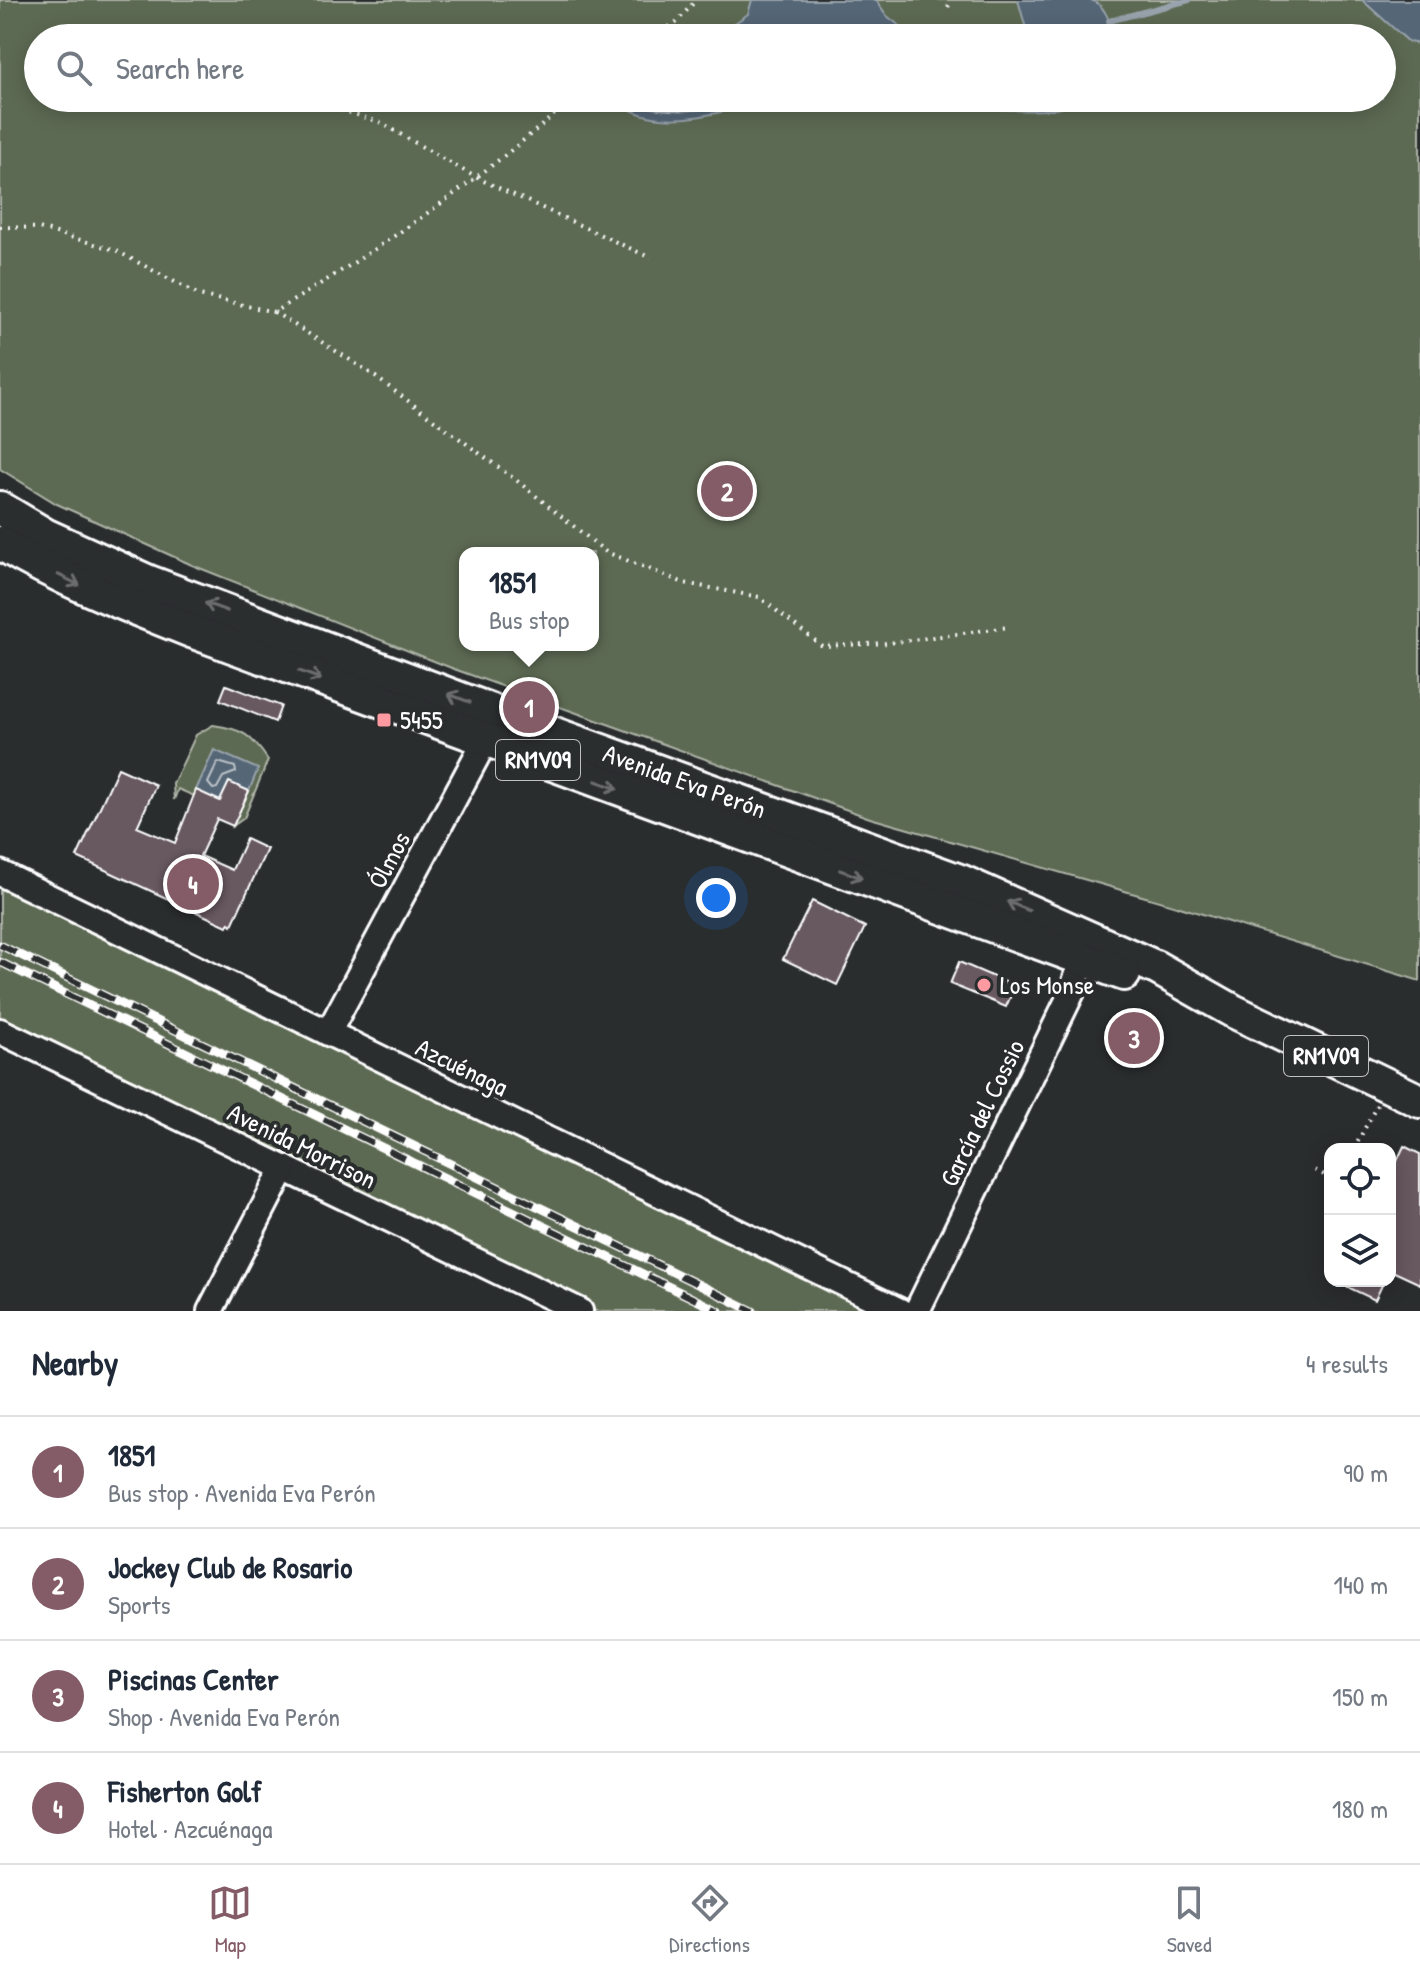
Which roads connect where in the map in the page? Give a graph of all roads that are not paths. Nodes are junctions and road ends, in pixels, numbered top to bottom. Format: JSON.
{"nodes":[{"id":1,"x":0,"y":508,"type":"edge"},
{"id":2,"x":0,"y":543,"type":"edge"},
{"id":3,"x":491,"y":726,"type":"junction"},
{"id":4,"x":0,"y":873,"type":"edge"},
{"id":5,"x":1086,"y":948,"type":"junction"},
{"id":6,"x":0,"y":1031,"type":"edge"},
{"id":7,"x":328,"y":1033,"type":"junction"},
{"id":8,"x":1420,"y":1101,"type":"edge"},
{"id":9,"x":284,"y":1168,"type":"junction"},
{"id":10,"x":210,"y":1311,"type":"edge"},
{"id":11,"x":580,"y":1311,"type":"edge"},
{"id":12,"x":900,"y":1311,"type":"edge"},
{"id":13,"x":917,"y":1311,"type":"edge"}],
"edges":[{"from":3,"to":1,"type":"main road","name":"Avenida Eva Perón","number":"RN1V09","one_way":true},
{"from":2,"to":3,"type":"main road","name":"Avenida Eva Perón","number":"RN1V09","one_way":true},
{"from":3,"to":5,"type":"main road","name":"Avenida Eva Perón","number":"RN1V09"},
{"from":3,"to":7,"type":"street","name":"Ólmos"},
{"from":4,"to":7,"type":"street","name":"Azcuénaga"},
{"from":5,"to":8,"type":"main road","name":"Avenida Eva Perón","number":"RN1V09"},
{"from":5,"to":13,"type":"street","name":"García del Cossio"},
{"from":6,"to":9,"type":"street","name":"Avenida Morrison"},
{"from":7,"to":12,"type":"street","name":"Azcuénaga"},
{"from":9,"to":10,"type":"street"},
{"from":9,"to":11,"type":"street","name":"Avenida Morrison"}]}
